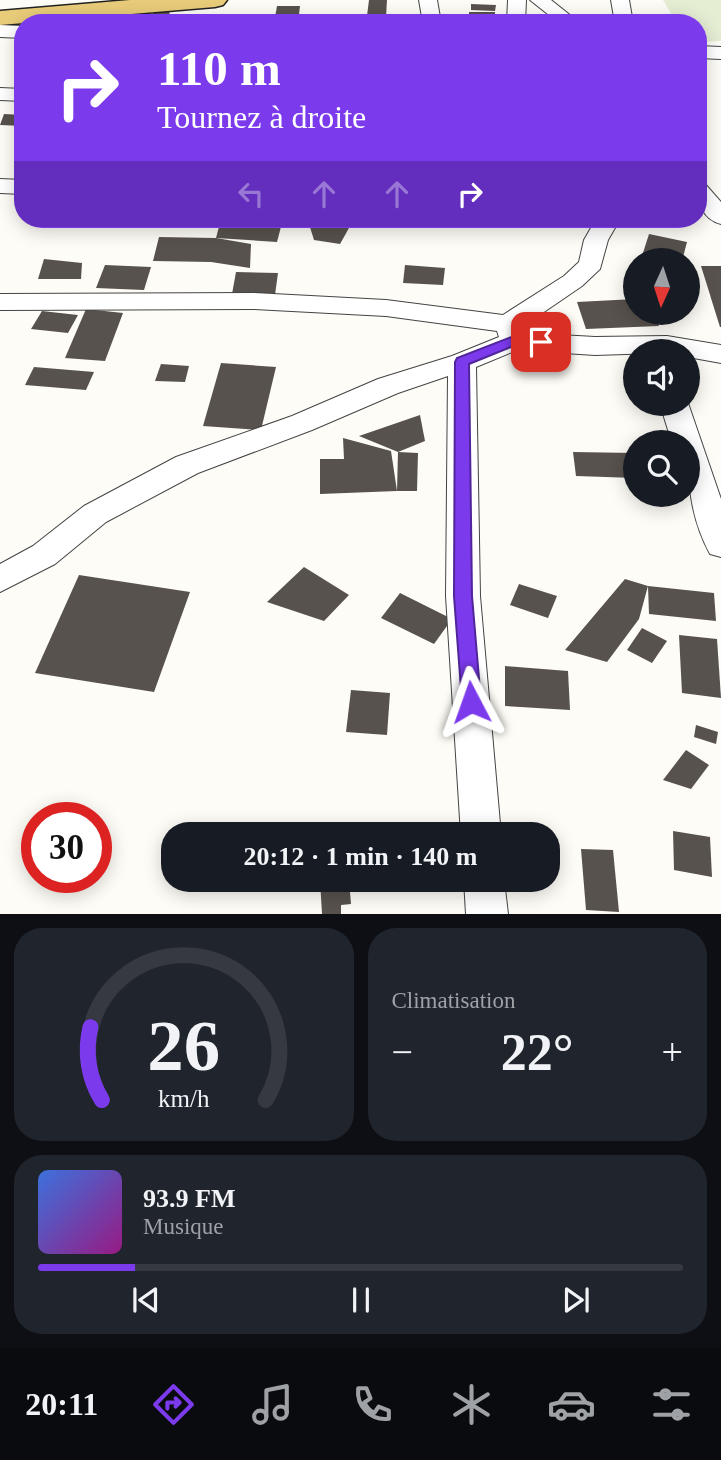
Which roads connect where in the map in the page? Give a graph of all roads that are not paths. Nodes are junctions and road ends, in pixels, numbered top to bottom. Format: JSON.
{"nodes":[{"id":1,"x":114,"y":0,"type":"edge"},
{"id":2,"x":215,"y":0,"type":"edge"},
{"id":3,"x":539,"y":0,"type":"edge"},
{"id":4,"x":0,"y":10,"type":"edge"},
{"id":5,"x":48,"y":14,"type":"edge"},
{"id":6,"x":558,"y":14,"type":"edge"},
{"id":7,"x":707,"y":201,"type":"edge"},
{"id":8,"x":721,"y":217,"type":"edge"},
{"id":9,"x":603,"y":228,"type":"edge"},
{"id":10,"x":0,"y":302,"type":"edge"},
{"id":11,"x":511,"y":332,"type":"junction"},
{"id":12,"x":595,"y":346,"type":"junction"},
{"id":13,"x":721,"y":354,"type":"edge"},
{"id":14,"x":623,"y":357,"type":"edge"},
{"id":15,"x":462,"y":362,"type":"junction"},
{"id":16,"x":700,"y":482,"type":"edge"},
{"id":17,"x":721,"y":541,"type":"edge"},
{"id":18,"x":0,"y":579,"type":"edge"},
{"id":19,"x":480,"y":822,"type":"edge"},
{"id":20,"x":485,"y":892,"type":"edge"},
{"id":21,"x":487,"y":914,"type":"edge"}],
"edges":[{"from":1,"to":4,"type":"main road"},
{"from":2,"to":5,"type":"main road"},
{"from":3,"to":6,"type":"street"},
{"from":7,"to":8,"type":"street"},
{"from":9,"to":11,"type":"street"},
{"from":10,"to":11,"type":"street"},
{"from":11,"to":12,"type":"street"},
{"from":11,"to":15,"type":"street"},
{"from":12,"to":13,"type":"street"},
{"from":12,"to":14,"type":"street"},
{"from":15,"to":18,"type":"street"},
{"from":15,"to":19,"type":"street"},
{"from":16,"to":17,"type":"street"},
{"from":20,"to":21,"type":"street"}]}
